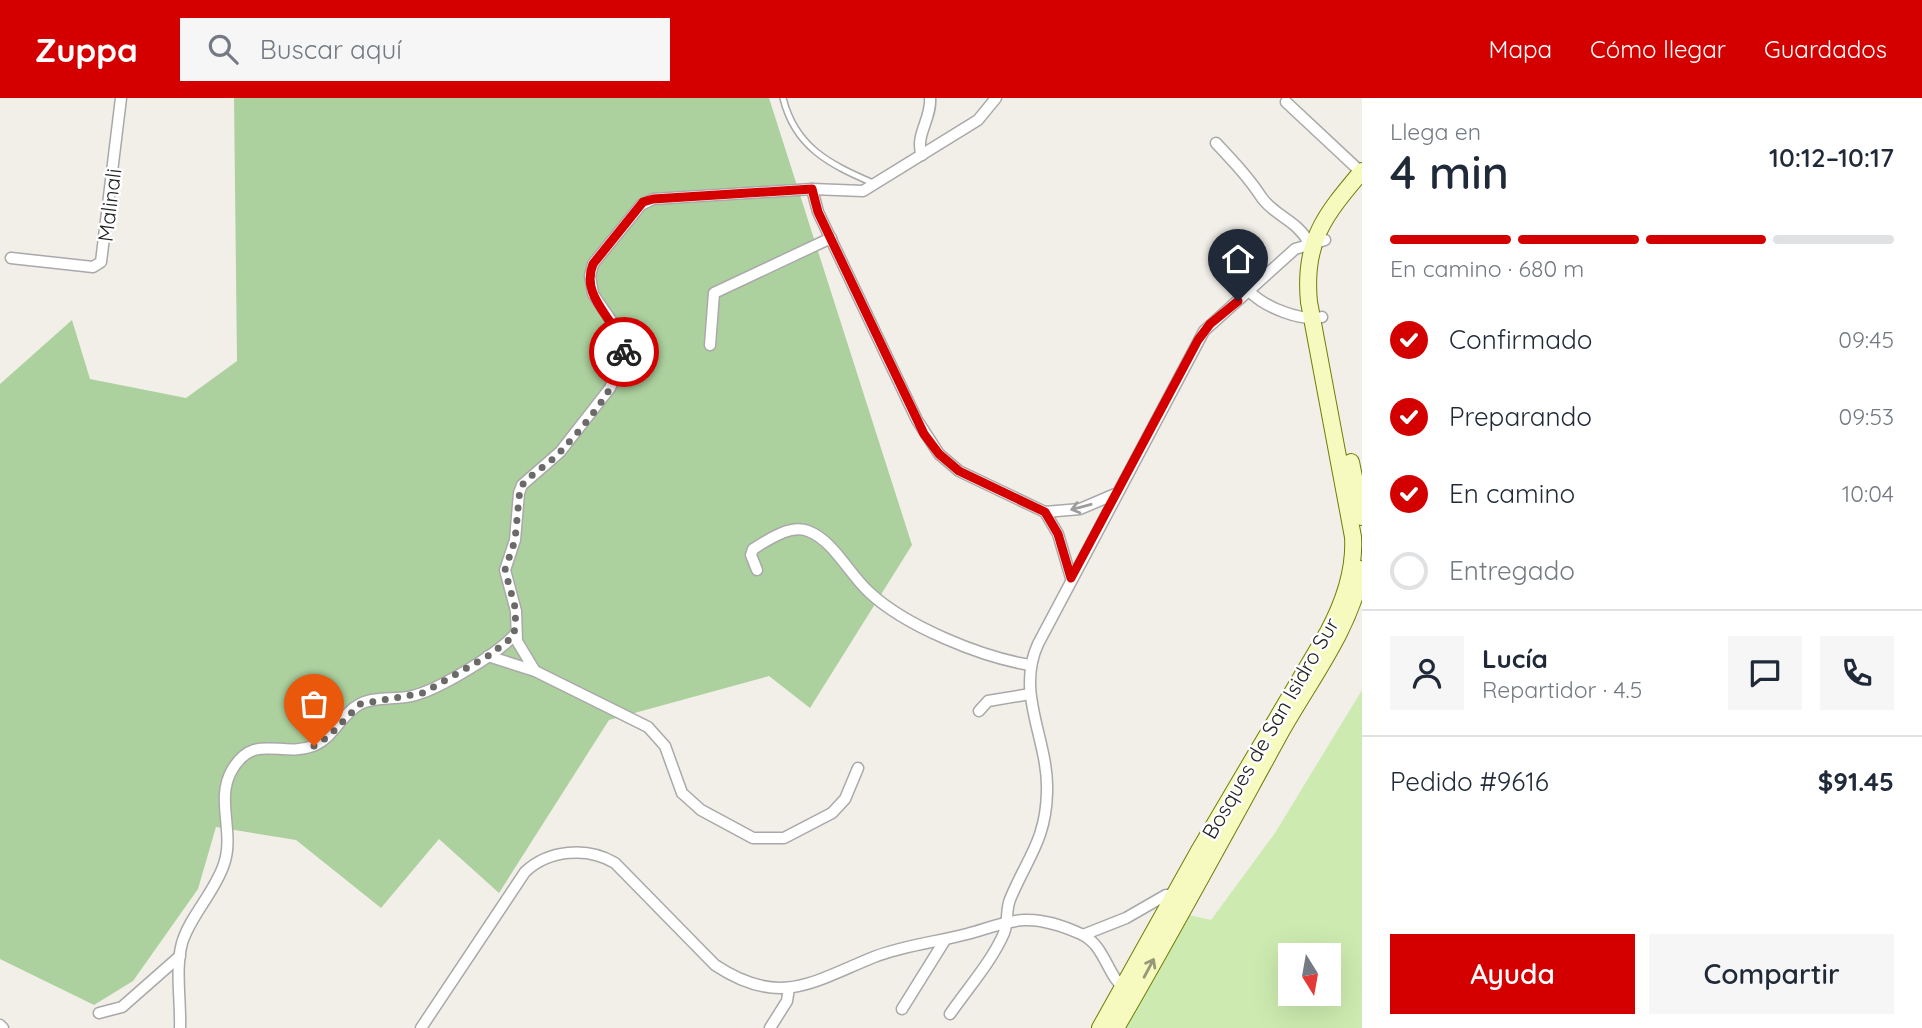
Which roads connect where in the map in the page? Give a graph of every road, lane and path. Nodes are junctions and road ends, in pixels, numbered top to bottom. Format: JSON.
{"nodes":[{"id":1,"x":121,"y":98,"type":"edge"},
{"id":2,"x":783,"y":98,"type":"edge"},
{"id":3,"x":930,"y":98,"type":"edge"},
{"id":4,"x":996,"y":98,"type":"edge"},
{"id":5,"x":1286,"y":102,"type":"dead end"},
{"id":6,"x":1216,"y":143,"type":"dead end"},
{"id":7,"x":922,"y":155,"type":"junction"},
{"id":8,"x":1362,"y":176,"type":"edge"},
{"id":9,"x":876,"y":184,"type":"junction"},
{"id":10,"x":812,"y":189,"type":"junction"},
{"id":11,"x":831,"y":238,"type":"junction"},
{"id":12,"x":1316,"y":242,"type":"junction"},
{"id":13,"x":11,"y":258,"type":"dead end"},
{"id":14,"x":1250,"y":292,"type":"junction"},
{"id":15,"x":1317,"y":318,"type":"junction"},
{"id":16,"x":710,"y":345,"type":"dead end"},
{"id":17,"x":1115,"y":494,"type":"junction"},
{"id":18,"x":1045,"y":512,"type":"junction"},
{"id":19,"x":1362,"y":517,"type":"edge"},
{"id":20,"x":757,"y":570,"type":"dead end"},
{"id":21,"x":1071,"y":578,"type":"junction"},
{"id":22,"x":1358,"y":579,"type":"edge"},
{"id":23,"x":516,"y":633,"type":"junction"},
{"id":24,"x":488,"y":656,"type":"junction"},
{"id":25,"x":1030,"y":665,"type":"junction"},
{"id":26,"x":535,"y":671,"type":"junction"},
{"id":27,"x":1030,"y":694,"type":"junction"},
{"id":28,"x":979,"y":711,"type":"dead end"},
{"id":29,"x":858,"y":768,"type":"dead end"},
{"id":30,"x":1181,"y":896,"type":"junction"},
{"id":31,"x":1008,"y":922,"type":"junction"},
{"id":32,"x":1083,"y":935,"type":"junction"},
{"id":33,"x":945,"y":940,"type":"junction"},
{"id":34,"x":180,"y":956,"type":"junction"},
{"id":35,"x":789,"y":988,"type":"junction"},
{"id":36,"x":1129,"y":992,"type":"junction"},
{"id":37,"x":902,"y":1009,"type":"dead end"},
{"id":38,"x":99,"y":1013,"type":"dead end"},
{"id":39,"x":950,"y":1014,"type":"dead end"},
{"id":40,"x":180,"y":1028,"type":"edge"},
{"id":41,"x":421,"y":1028,"type":"edge"},
{"id":42,"x":770,"y":1028,"type":"edge"},
{"id":43,"x":1100,"y":1028,"type":"edge"},
{"id":44,"x":1116,"y":1028,"type":"edge"}],
"edges":[{"from":1,"to":13,"type":"street","name":"Malinali"},
{"from":2,"to":9,"type":"lane"},
{"from":3,"to":7,"type":"street"},
{"from":4,"to":7,"type":"street"},
{"from":5,"to":8,"type":"street"},
{"from":6,"to":12,"type":"street"},
{"from":7,"to":9,"type":"street"},
{"from":8,"to":12,"type":"main road","name":"Bosques de San Isidro Sur"},
{"from":9,"to":10,"type":"street"},
{"from":10,"to":11,"type":"street"},
{"from":10,"to":23,"type":"street"},
{"from":11,"to":16,"type":"street"},
{"from":11,"to":18,"type":"street"},
{"from":12,"to":14,"type":"street"},
{"from":12,"to":15,"type":"main road","name":"Bosques de San Isidro Sur"},
{"from":14,"to":15,"type":"street"},
{"from":14,"to":17,"type":"street"},
{"from":15,"to":19,"type":"main road","name":"Bosques de San Isidro Sur"},
{"from":15,"to":22,"type":"main road","name":"Bosques de San Isidro Sur"},
{"from":17,"to":18,"type":"street","one_way":true},
{"from":17,"to":21,"type":"street"},
{"from":18,"to":21,"type":"street"},
{"from":20,"to":25,"type":"street"},
{"from":21,"to":25,"type":"street"},
{"from":22,"to":30,"type":"main road","name":"Bosques de San Isidro Sur"},
{"from":23,"to":24,"type":"street"},
{"from":23,"to":26,"type":"street"},
{"from":24,"to":26,"type":"street"},
{"from":24,"to":34,"type":"street"},
{"from":25,"to":27,"type":"street"},
{"from":26,"to":29,"type":"street"},
{"from":27,"to":28,"type":"street"},
{"from":27,"to":31,"type":"street"},
{"from":30,"to":32,"type":"street"},
{"from":30,"to":36,"type":"main road","name":"Bosques de San Isidro Sur"},
{"from":31,"to":32,"type":"street"},
{"from":31,"to":33,"type":"street"},
{"from":31,"to":39,"type":"street"},
{"from":32,"to":36,"type":"street"},
{"from":33,"to":35,"type":"street"},
{"from":33,"to":37,"type":"street"},
{"from":34,"to":38,"type":"street"},
{"from":34,"to":40,"type":"street"},
{"from":35,"to":41,"type":"street"},
{"from":35,"to":42,"type":"street"},
{"from":36,"to":43,"type":"main road","name":"Bosques de San Isidro Sur"},
{"from":36,"to":44,"type":"main road","name":"Bosques de San Isidro Sur"}]}
